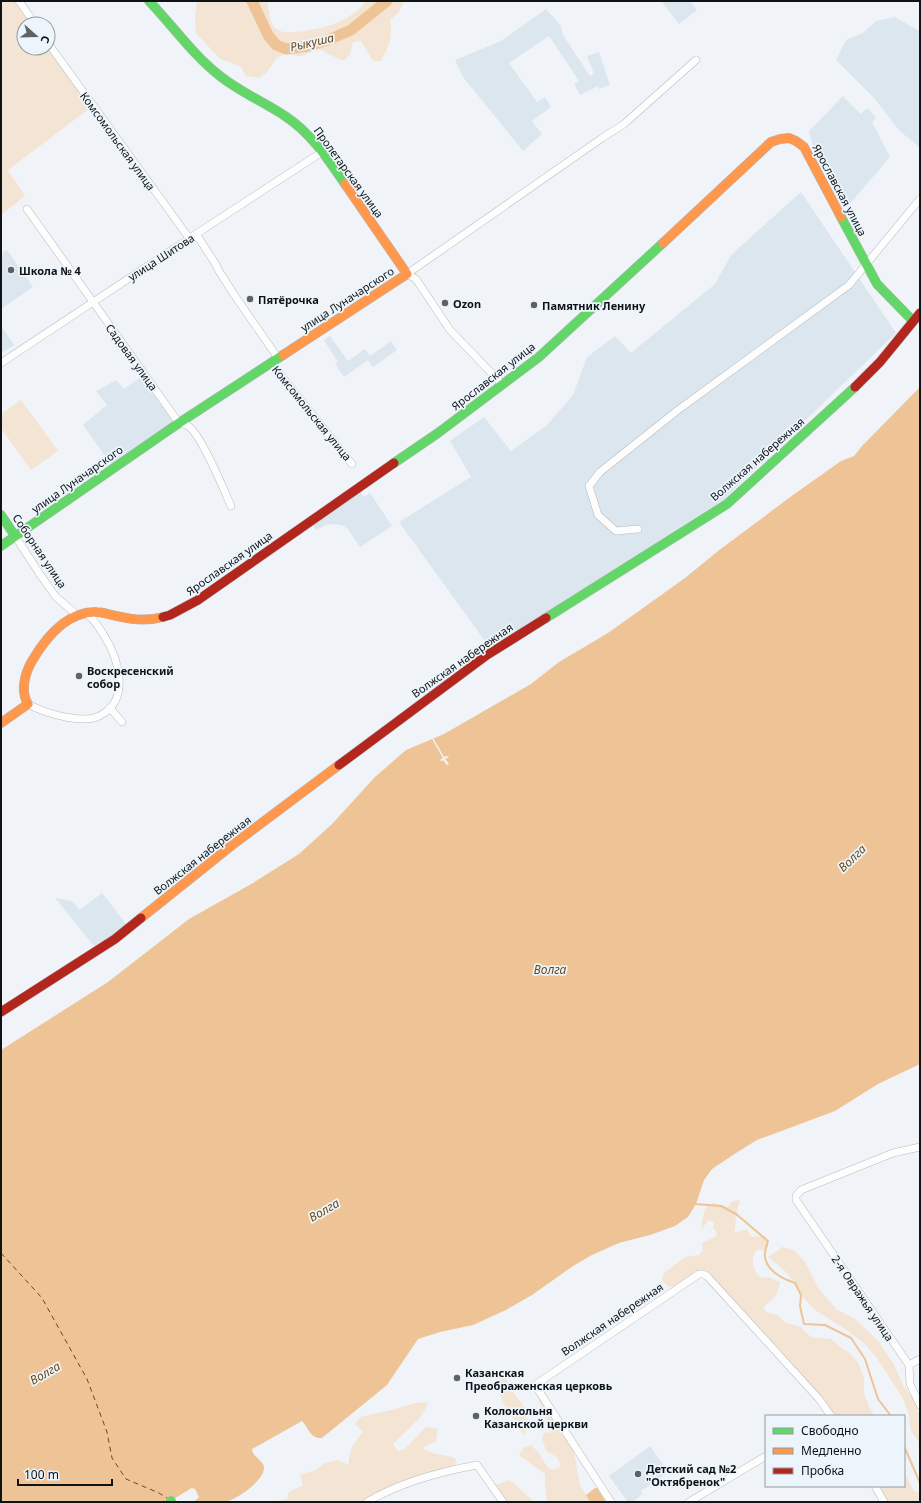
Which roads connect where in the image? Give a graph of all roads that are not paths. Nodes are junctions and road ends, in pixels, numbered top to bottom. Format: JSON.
{"nodes":[{"id":1,"x":19,"y":1,"type":"edge"},
{"id":2,"x":149,"y":1,"type":"edge"},
{"id":3,"x":29,"y":16,"type":"edge"},
{"id":4,"x":56,"y":54,"type":"edge"},
{"id":5,"x":696,"y":60,"type":"dead end"},
{"id":6,"x":322,"y":152,"type":"junction"},
{"id":7,"x":920,"y":199,"type":"edge"},
{"id":8,"x":27,"y":209,"type":"dead end"},
{"id":9,"x":196,"y":234,"type":"junction"},
{"id":10,"x":189,"y":238,"type":"junction"},
{"id":11,"x":865,"y":264,"type":"junction"},
{"id":12,"x":407,"y":274,"type":"junction"},
{"id":13,"x":92,"y":302,"type":"junction"},
{"id":14,"x":920,"y":313,"type":"edge"},
{"id":15,"x":913,"y":321,"type":"junction"},
{"id":16,"x":275,"y":360,"type":"junction"},
{"id":17,"x":1,"y":363,"type":"edge"},
{"id":18,"x":502,"y":384,"type":"junction"},
{"id":19,"x":179,"y":423,"type":"junction"},
{"id":20,"x":352,"y":464,"type":"dead end"},
{"id":21,"x":232,"y":506,"type":"dead end"},
{"id":22,"x":1,"y":515,"type":"edge"},
{"id":23,"x":638,"y":529,"type":"dead end"},
{"id":24,"x":15,"y":536,"type":"junction"},
{"id":25,"x":1,"y":546,"type":"edge"},
{"id":26,"x":81,"y":614,"type":"junction"},
{"id":27,"x":28,"y":704,"type":"junction"},
{"id":28,"x":110,"y":708,"type":"junction"},
{"id":29,"x":122,"y":722,"type":"dead end"},
{"id":30,"x":1,"y":723,"type":"edge"},
{"id":31,"x":1,"y":1012,"type":"edge"},
{"id":32,"x":920,"y":1148,"type":"edge"},
{"id":33,"x":920,"y":1359,"type":"edge"},
{"id":34,"x":909,"y":1365,"type":"junction"},
{"id":35,"x":920,"y":1405,"type":"edge"},
{"id":36,"x":830,"y":1415,"type":"edge"},
{"id":37,"x":765,"y":1457,"type":"edge"},
{"id":38,"x":876,"y":1487,"type":"edge"},
{"id":39,"x":367,"y":1502,"type":"edge"},
{"id":40,"x":503,"y":1502,"type":"edge"},
{"id":41,"x":611,"y":1502,"type":"edge"},
{"id":42,"x":689,"y":1502,"type":"edge"},
{"id":43,"x":884,"y":1502,"type":"edge"}],
"edges":[{"from":1,"to":3,"type":"street"},
{"from":2,"to":6,"type":"street","name":"Пролетарская улица"},
{"from":4,"to":10,"type":"street","name":"Комсомольская улица"},
{"from":5,"to":12,"type":"street","name":"улица Луначарского"},
{"from":6,"to":9,"type":"street","name":"улица Шитова"},
{"from":6,"to":12,"type":"street","name":"Пролетарская улица"},
{"from":7,"to":11,"type":"street"},
{"from":8,"to":13,"type":"street","name":"Садовая улица"},
{"from":9,"to":10,"type":"street","name":"улица Шитова"},
{"from":9,"to":16,"type":"street","name":"Комсомольская улица"},
{"from":10,"to":13,"type":"street","name":"улица Шитова"},
{"from":11,"to":15,"type":"street","name":"Ярославская улица"},
{"from":11,"to":18,"type":"street","name":"Ярославская улица"},
{"from":11,"to":23,"type":"street"},
{"from":12,"to":16,"type":"street","name":"улица Луначарского"},
{"from":12,"to":18,"type":"street","name":"Пролетарская улица"},
{"from":13,"to":17,"type":"street","name":"улица Шитова"},
{"from":13,"to":19,"type":"street","name":"Садовая улица"},
{"from":14,"to":15,"type":"street","name":"Волжская набережная"},
{"from":15,"to":31,"type":"street","name":"Волжская набережная"},
{"from":16,"to":19,"type":"street","name":"улица Луначарского"},
{"from":16,"to":20,"type":"street","name":"Комсомольская улица"},
{"from":18,"to":26,"type":"street","name":"Ярославская улица"},
{"from":19,"to":21,"type":"street","name":"Садовая улица"},
{"from":19,"to":24,"type":"street","name":"улица Луначарского"},
{"from":22,"to":24,"type":"street","name":"Соборная улица"},
{"from":24,"to":25,"type":"street","name":"улица Луначарского"},
{"from":24,"to":26,"type":"street","name":"Соборная улица"},
{"from":26,"to":27,"type":"street"},
{"from":26,"to":28,"type":"street","name":"Соборная улица"},
{"from":27,"to":28,"type":"street"},
{"from":27,"to":30,"type":"street"},
{"from":28,"to":29,"type":"street"},
{"from":32,"to":34,"type":"street","name":"2-я Овражья улица"},
{"from":33,"to":34,"type":"street"},
{"from":34,"to":35,"type":"street"},
{"from":36,"to":41,"type":"street","name":"Волжская набережная"},
{"from":37,"to":42,"type":"street"},
{"from":38,"to":43,"type":"street"},
{"from":39,"to":40,"type":"street"}]}
